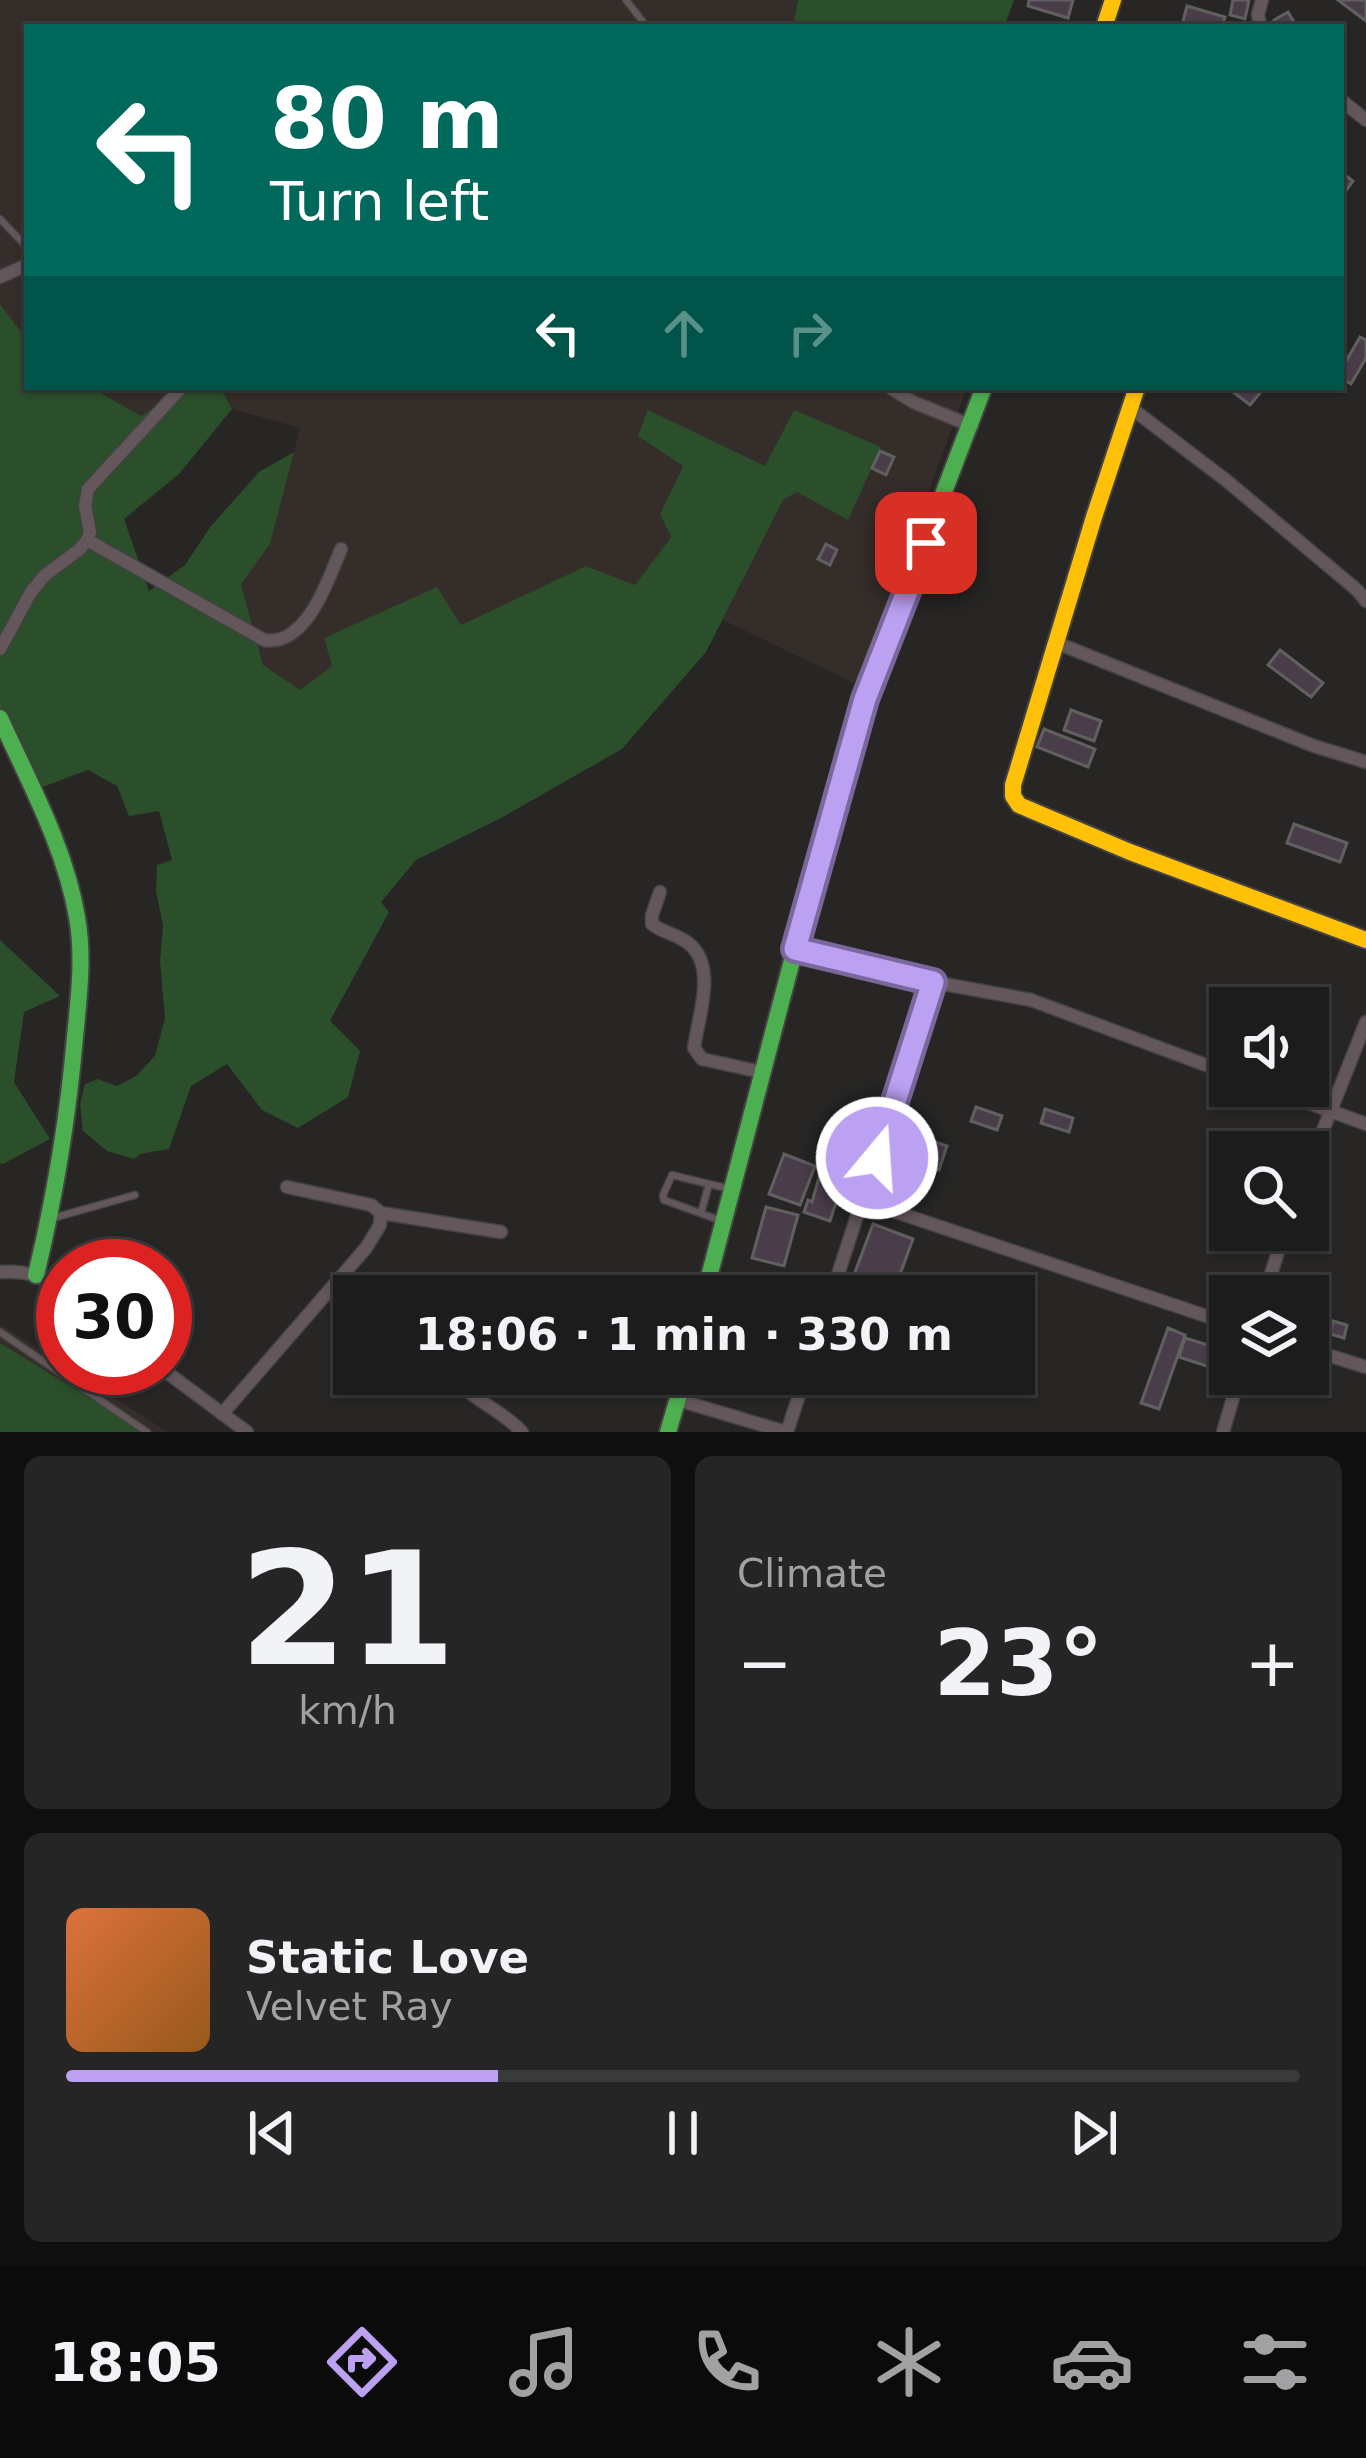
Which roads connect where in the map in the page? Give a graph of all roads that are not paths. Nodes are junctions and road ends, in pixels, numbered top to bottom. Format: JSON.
{"nodes":[{"id":1,"x":626,"y":0,"type":"edge"},
{"id":2,"x":645,"y":24,"type":"edge"},
{"id":3,"x":0,"y":219,"type":"edge"},
{"id":4,"x":24,"y":244,"type":"edge"},
{"id":5,"x":179,"y":390,"type":"edge"},
{"id":6,"x":894,"y":390,"type":"edge"},
{"id":7,"x":983,"y":390,"type":"edge"},
{"id":8,"x":1136,"y":390,"type":"edge"},
{"id":9,"x":1131,"y":408,"type":"junction"},
{"id":10,"x":972,"y":426,"type":"junction"},
{"id":11,"x":87,"y":540,"type":"junction"},
{"id":12,"x":340,"y":549,"type":"dead end"},
{"id":13,"x":1366,"y":602,"type":"edge"},
{"id":14,"x":1057,"y":644,"type":"junction"},
{"id":15,"x":0,"y":649,"type":"edge"},
{"id":16,"x":0,"y":718,"type":"edge"},
{"id":17,"x":1366,"y":762,"type":"edge"},
{"id":18,"x":660,"y":892,"type":"dead end"},
{"id":19,"x":1366,"y":940,"type":"edge"},
{"id":20,"x":795,"y":949,"type":"junction"},
{"id":21,"x":933,"y":982,"type":"junction"},
{"id":22,"x":1366,"y":1022,"type":"edge"},
{"id":23,"x":1209,"y":1066,"type":"edge"},
{"id":24,"x":761,"y":1072,"type":"junction"},
{"id":25,"x":1319,"y":1107,"type":"edge"},
{"id":26,"x":1330,"y":1111,"type":"junction"},
{"id":27,"x":1366,"y":1124,"type":"edge"},
{"id":28,"x":1322,"y":1131,"type":"edge"},
{"id":29,"x":710,"y":1184,"type":"junction"},
{"id":30,"x":287,"y":1187,"type":"dead end"},
{"id":31,"x":730,"y":1189,"type":"junction"},
{"id":32,"x":134,"y":1195,"type":"dead end"},
{"id":33,"x":863,"y":1202,"type":"junction"},
{"id":34,"x":381,"y":1213,"type":"junction"},
{"id":35,"x":701,"y":1214,"type":"junction"},
{"id":36,"x":50,"y":1219,"type":"junction"},
{"id":37,"x":722,"y":1221,"type":"junction"},
{"id":38,"x":501,"y":1232,"type":"dead end"},
{"id":39,"x":45,"y":1239,"type":"edge"},
{"id":40,"x":0,"y":1272,"type":"edge"},
{"id":41,"x":36,"y":1275,"type":"edge"},
{"id":42,"x":709,"y":1275,"type":"edge"},
{"id":43,"x":838,"y":1275,"type":"edge"},
{"id":44,"x":1209,"y":1317,"type":"edge"},
{"id":45,"x":0,"y":1332,"type":"edge"},
{"id":46,"x":1329,"y":1356,"type":"edge"},
{"id":47,"x":1366,"y":1367,"type":"edge"},
{"id":48,"x":192,"y":1391,"type":"edge"},
{"id":49,"x":475,"y":1395,"type":"edge"},
{"id":50,"x":679,"y":1395,"type":"edge"},
{"id":51,"x":799,"y":1395,"type":"edge"},
{"id":52,"x":1234,"y":1395,"type":"edge"},
{"id":53,"x":678,"y":1400,"type":"junction"},
{"id":54,"x":222,"y":1414,"type":"junction"},
{"id":55,"x":147,"y":1432,"type":"edge"},
{"id":56,"x":247,"y":1432,"type":"edge"},
{"id":57,"x":522,"y":1432,"type":"edge"},
{"id":58,"x":668,"y":1432,"type":"edge"},
{"id":59,"x":786,"y":1432,"type":"edge"},
{"id":60,"x":1223,"y":1432,"type":"edge"}],
"edges":[{"from":1,"to":2,"type":"lane"},
{"from":3,"to":4,"type":"lane"},
{"from":5,"to":11,"type":"street"},
{"from":6,"to":10,"type":"street"},
{"from":7,"to":10,"type":"street"},
{"from":8,"to":9,"type":"street"},
{"from":9,"to":13,"type":"street"},
{"from":9,"to":14,"type":"street"},
{"from":10,"to":20,"type":"street"},
{"from":11,"to":12,"type":"street"},
{"from":11,"to":15,"type":"street"},
{"from":14,"to":17,"type":"street"},
{"from":14,"to":19,"type":"street"},
{"from":16,"to":36,"type":"street"},
{"from":18,"to":24,"type":"street"},
{"from":20,"to":21,"type":"street"},
{"from":20,"to":24,"type":"street"},
{"from":21,"to":23,"type":"street"},
{"from":21,"to":33,"type":"street"},
{"from":22,"to":26,"type":"street"},
{"from":24,"to":31,"type":"street"},
{"from":25,"to":26,"type":"street"},
{"from":26,"to":27,"type":"street"},
{"from":26,"to":28,"type":"street"},
{"from":29,"to":31,"type":"lane"},
{"from":29,"to":35,"type":"lane"},
{"from":29,"to":35,"type":"lane"},
{"from":30,"to":34,"type":"street"},
{"from":31,"to":37,"type":"street"},
{"from":32,"to":36,"type":"lane"},
{"from":33,"to":43,"type":"street"},
{"from":33,"to":44,"type":"street"},
{"from":34,"to":38,"type":"street"},
{"from":34,"to":54,"type":"street"},
{"from":35,"to":37,"type":"lane"},
{"from":36,"to":39,"type":"street"},
{"from":37,"to":42,"type":"street"},
{"from":40,"to":41,"type":"street"},
{"from":45,"to":55,"type":"lane"},
{"from":46,"to":47,"type":"street"},
{"from":48,"to":54,"type":"street"},
{"from":49,"to":57,"type":"street"},
{"from":50,"to":53,"type":"street"},
{"from":51,"to":59,"type":"street"},
{"from":52,"to":60,"type":"street"},
{"from":53,"to":58,"type":"street"},
{"from":53,"to":59,"type":"street"},
{"from":54,"to":56,"type":"street"}]}
